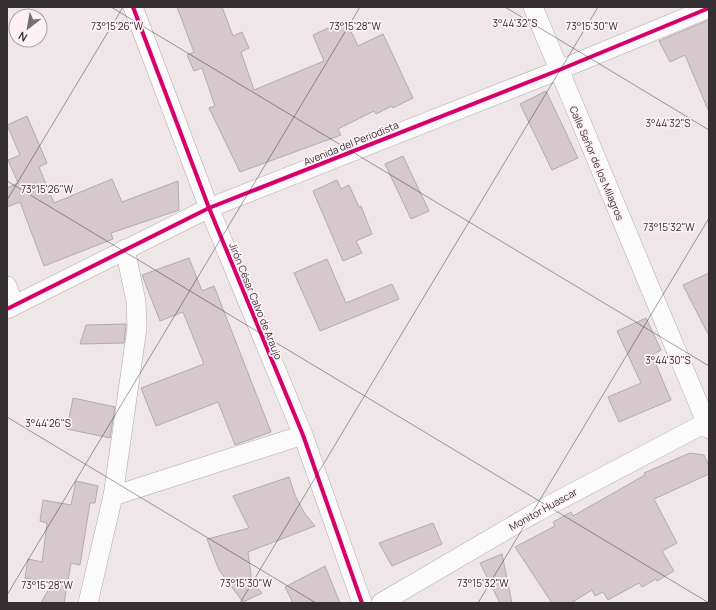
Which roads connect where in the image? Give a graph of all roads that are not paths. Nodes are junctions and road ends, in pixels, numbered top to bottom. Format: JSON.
{"nodes":[{"id":1,"x":133,"y":7,"type":"edge"},
{"id":2,"x":533,"y":7,"type":"edge"},
{"id":3,"x":709,"y":8,"type":"edge"},
{"id":4,"x":559,"y":70,"type":"junction"},
{"id":5,"x":209,"y":208,"type":"junction"},
{"id":6,"x":125,"y":249,"type":"junction"},
{"id":7,"x":7,"y":286,"type":"edge"},
{"id":8,"x":11,"y":307,"type":"edge"},
{"id":9,"x":708,"y":424,"type":"edge"},
{"id":10,"x":303,"y":436,"type":"junction"},
{"id":11,"x":113,"y":496,"type":"junction"},
{"id":12,"x":88,"y":603,"type":"edge"},
{"id":13,"x":362,"y":603,"type":"edge"},
{"id":14,"x":381,"y":603,"type":"edge"}],
"edges":[{"from":1,"to":5,"type":"street","name":"Jirón César Calvo de Araujo"},
{"from":2,"to":4,"type":"street","name":"Calle Señor de los Milagros"},
{"from":3,"to":4,"type":"street","name":"Avenida del Periodista"},
{"from":4,"to":5,"type":"street","name":"Avenida del Periodista"},
{"from":4,"to":9,"type":"street","name":"Calle Señor de los Milagros"},
{"from":5,"to":6,"type":"street","name":"Avenida del Periodista"},
{"from":5,"to":10,"type":"street","name":"Jirón César Calvo de Araujo"},
{"from":6,"to":8,"type":"street","name":"Avenida del Periodista"},
{"from":6,"to":11,"type":"street"},
{"from":7,"to":8,"type":"street"},
{"from":9,"to":14,"type":"street","name":"Monitor Huascar"},
{"from":10,"to":11,"type":"street"},
{"from":10,"to":13,"type":"street","name":"Jirón César Calvo de Araujo"},
{"from":11,"to":12,"type":"street"}]}
